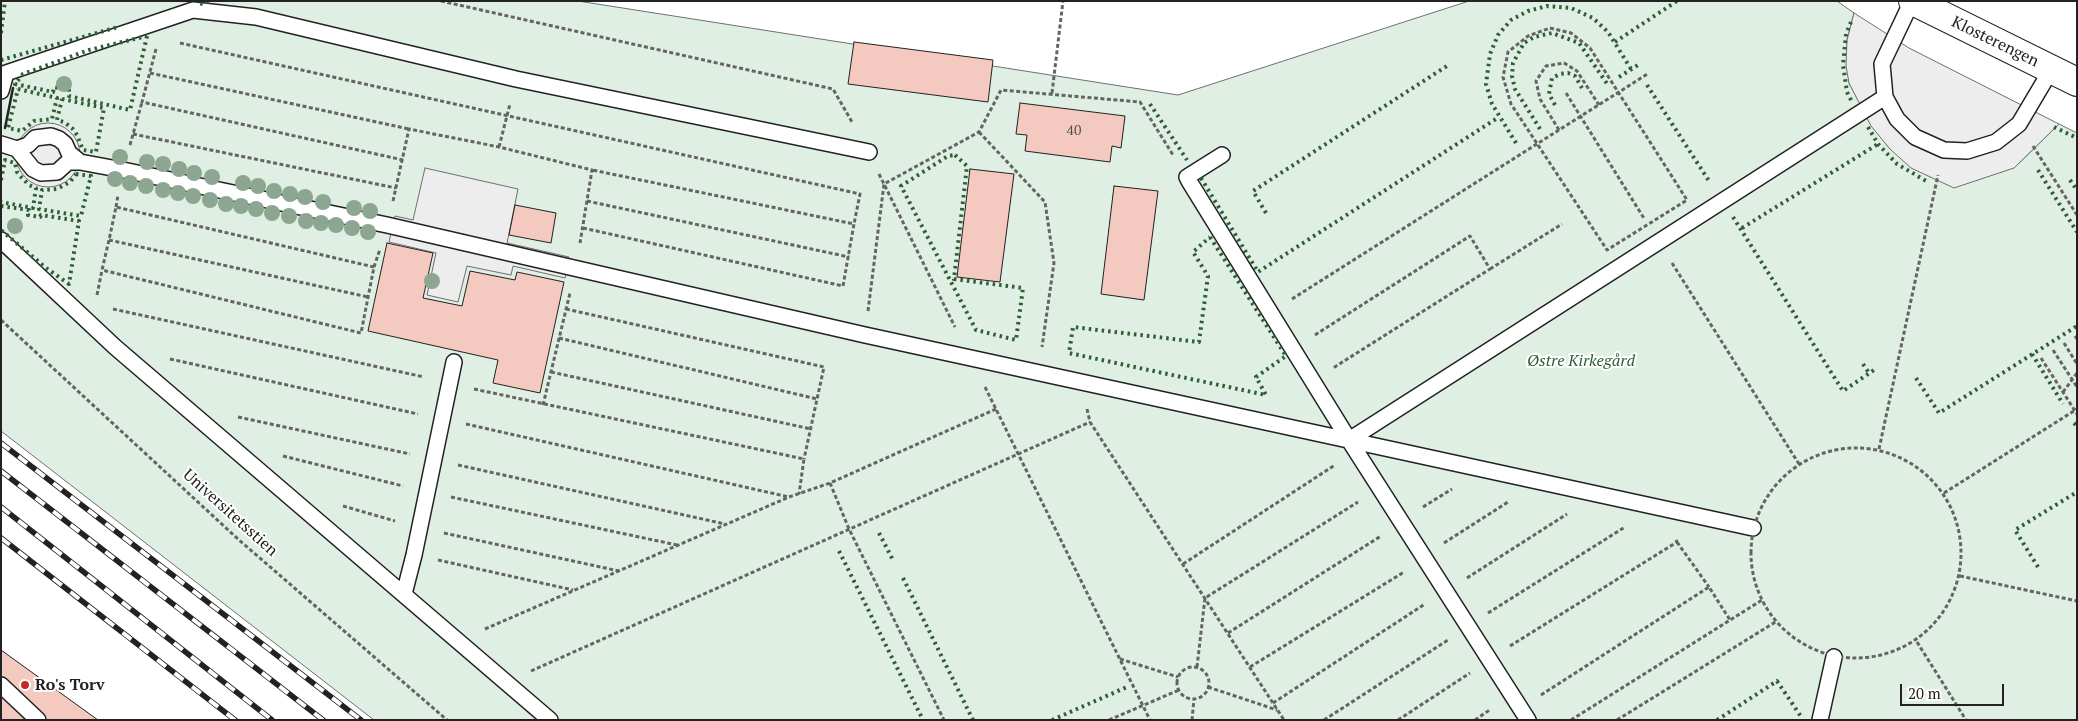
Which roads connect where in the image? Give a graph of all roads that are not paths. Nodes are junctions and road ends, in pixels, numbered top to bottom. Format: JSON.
{"nodes":[{"id":1,"x":1913,"y":1,"type":"edge"},
{"id":2,"x":2051,"y":70,"type":"junction"},
{"id":3,"x":2077,"y":82,"type":"edge"},
{"id":4,"x":1,"y":91,"type":"edge"},
{"id":5,"x":1885,"y":97,"type":"junction"},
{"id":6,"x":1,"y":144,"type":"edge"},
{"id":7,"x":17,"y":149,"type":"junction"},
{"id":8,"x":869,"y":152,"type":"road end"},
{"id":9,"x":1222,"y":155,"type":"dead end"},
{"id":10,"x":80,"y":162,"type":"junction"},
{"id":11,"x":1,"y":240,"type":"edge"},
{"id":12,"x":454,"y":362,"type":"dead end"},
{"id":13,"x":1352,"y":445,"type":"junction"},
{"id":14,"x":1753,"y":528,"type":"road end"},
{"id":15,"x":404,"y":594,"type":"junction"},
{"id":16,"x":1834,"y":658,"type":"road end"},
{"id":17,"x":1,"y":685,"type":"edge"},
{"id":18,"x":38,"y":720,"type":"edge"},
{"id":19,"x":550,"y":720,"type":"edge"},
{"id":20,"x":1528,"y":720,"type":"edge"},
{"id":21,"x":1820,"y":720,"type":"edge"}],
"edges":[{"from":1,"to":2,"type":"street","name":"Klosterengen"},
{"from":1,"to":5,"type":"lane"},
{"from":2,"to":3,"type":"street","name":"Klosterengen"},
{"from":2,"to":5,"type":"lane"},
{"from":4,"to":8,"type":"lane"},
{"from":5,"to":13,"type":"lane"},
{"from":6,"to":7,"type":"lane"},
{"from":7,"to":10,"type":"lane"},
{"from":7,"to":10,"type":"lane"},
{"from":9,"to":13,"type":"lane"},
{"from":10,"to":13,"type":"lane"},
{"from":11,"to":15,"type":"lane"},
{"from":12,"to":15,"type":"lane"},
{"from":13,"to":14,"type":"lane"},
{"from":13,"to":20,"type":"lane"},
{"from":15,"to":19,"type":"lane"},
{"from":16,"to":21,"type":"lane"},
{"from":17,"to":18,"type":"lane"}]}
